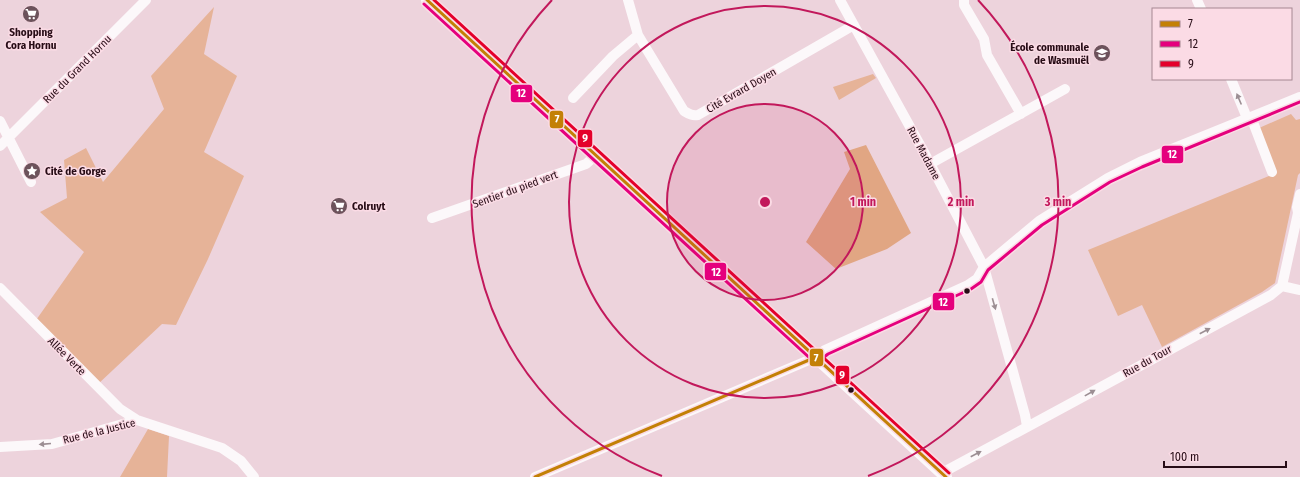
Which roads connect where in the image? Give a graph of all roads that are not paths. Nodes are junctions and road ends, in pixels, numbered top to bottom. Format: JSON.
{"nodes":[{"id":1,"x":146,"y":0,"type":"edge"},
{"id":2,"x":427,"y":0,"type":"edge"},
{"id":3,"x":628,"y":0,"type":"edge"},
{"id":4,"x":840,"y":0,"type":"edge"},
{"id":5,"x":964,"y":0,"type":"edge"},
{"id":6,"x":854,"y":25,"type":"junction"},
{"id":7,"x":638,"y":35,"type":"junction"},
{"id":8,"x":1231,"y":80,"type":"edge"},
{"id":9,"x":1065,"y":89,"type":"dead end"},
{"id":10,"x":1300,"y":97,"type":"edge"},
{"id":11,"x":573,"y":98,"type":"dead end"},
{"id":12,"x":1021,"y":114,"type":"junction"},
{"id":13,"x":1249,"y":118,"type":"junction"},
{"id":14,"x":0,"y":122,"type":"edge"},
{"id":15,"x":8,"y":138,"type":"junction"},
{"id":16,"x":0,"y":146,"type":"edge"},
{"id":17,"x":596,"y":155,"type":"junction"},
{"id":18,"x":930,"y":164,"type":"junction"},
{"id":19,"x":1272,"y":172,"type":"dead end"},
{"id":20,"x":31,"y":182,"type":"dead end"},
{"id":21,"x":1300,"y":194,"type":"edge"},
{"id":22,"x":1299,"y":211,"type":"edge"},
{"id":23,"x":432,"y":218,"type":"dead end"},
{"id":24,"x":984,"y":267,"type":"junction"},
{"id":25,"x":1282,"y":286,"type":"junction"},
{"id":26,"x":0,"y":288,"type":"edge"},
{"id":27,"x":1300,"y":290,"type":"edge"},
{"id":28,"x":816,"y":357,"type":"junction"},
{"id":29,"x":137,"y":420,"type":"junction"},
{"id":30,"x":1027,"y":426,"type":"junction"},
{"id":31,"x":0,"y":447,"type":"edge"},
{"id":32,"x":944,"y":475,"type":"edge"},
{"id":33,"x":254,"y":477,"type":"edge"},
{"id":34,"x":535,"y":477,"type":"edge"}],
"edges":[{"from":1,"to":15,"type":"street","name":"Rue du Grand Hornu"},
{"from":2,"to":17,"type":"main road"},
{"from":3,"to":7,"type":"street","name":"Cité Evrard Doyen"},
{"from":4,"to":6,"type":"street","name":"Rue Madame"},
{"from":5,"to":12,"type":"street"},
{"from":6,"to":7,"type":"street","name":"Cité Evrard Doyen"},
{"from":6,"to":18,"type":"street","name":"Rue Madame"},
{"from":7,"to":11,"type":"street"},
{"from":13,"to":8,"type":"street","one_way":true},
{"from":9,"to":12,"type":"street"},
{"from":10,"to":13,"type":"street"},
{"from":12,"to":18,"type":"street"},
{"from":13,"to":19,"type":"street"},
{"from":13,"to":24,"type":"street"},
{"from":14,"to":15,"type":"street"},
{"from":15,"to":16,"type":"street","name":"Rue du Grand Hornu"},
{"from":15,"to":20,"type":"street"},
{"from":17,"to":23,"type":"street","name":"Sentier du pied vert"},
{"from":17,"to":28,"type":"main road"},
{"from":18,"to":24,"type":"street","name":"Rue Madame"},
{"from":21,"to":22,"type":"street"},
{"from":22,"to":25,"type":"street"},
{"from":24,"to":28,"type":"street"},
{"from":24,"to":30,"type":"street","name":"Rue Madame","one_way":true},
{"from":25,"to":27,"type":"street"},
{"from":30,"to":25,"type":"street","name":"Rue du Tour","one_way":true},
{"from":26,"to":29,"type":"street","name":"Allée Verte"},
{"from":28,"to":32,"type":"main road"},
{"from":28,"to":34,"type":"street"},
{"from":29,"to":31,"type":"street","name":"Rue de la Justice","one_way":true},
{"from":29,"to":33,"type":"street","name":"Rue de la Justice"},
{"from":32,"to":30,"type":"street","name":"Rue du Tour","one_way":true}]}
